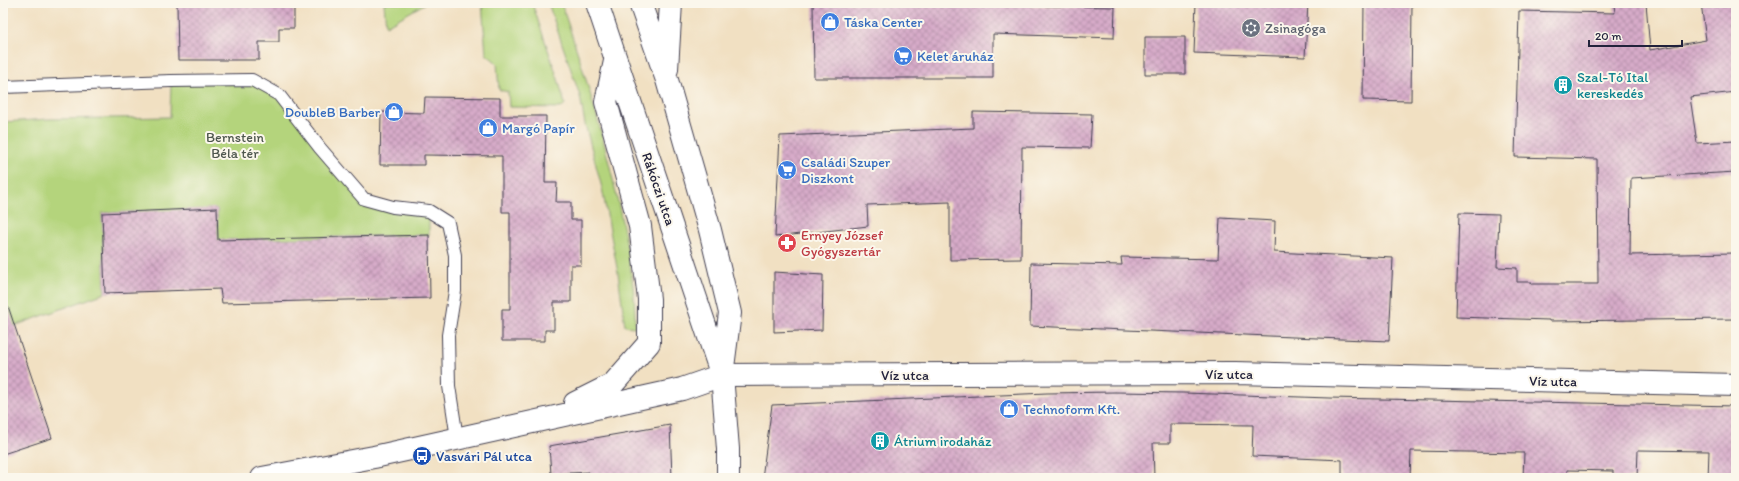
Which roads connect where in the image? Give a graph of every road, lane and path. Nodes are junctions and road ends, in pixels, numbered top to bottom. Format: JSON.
{"nodes":[{"id":1,"x":597,"y":3,"type":"edge"},
{"id":2,"x":640,"y":3,"type":"edge"},
{"id":3,"x":670,"y":3,"type":"edge"},
{"id":4,"x":616,"y":61,"type":"junction"},
{"id":5,"x":667,"y":80,"type":"junction"},
{"id":6,"x":3,"y":87,"type":"edge"},
{"id":7,"x":722,"y":375,"type":"junction"},
{"id":8,"x":1736,"y":384,"type":"edge"},
{"id":9,"x":532,"y":421,"type":"junction"},
{"id":10,"x":457,"y":438,"type":"junction"},
{"id":11,"x":262,"y":478,"type":"edge"},
{"id":12,"x":728,"y":478,"type":"edge"}],
"edges":[{"from":1,"to":4,"type":"street","name":"Rákóczi utca"},
{"from":2,"to":5,"type":"street","name":"Rákóczi utca"},
{"from":3,"to":5,"type":"street"},
{"from":4,"to":7,"type":"street","name":"Rákóczi utca"},
{"from":4,"to":9,"type":"street"},
{"from":5,"to":7,"type":"street","name":"Rákóczi utca"},
{"from":6,"to":10,"type":"lane"},
{"from":7,"to":8,"type":"street","name":"Víz utca"},
{"from":7,"to":9,"type":"street"},
{"from":7,"to":12,"type":"street","name":"Rákóczi utca"},
{"from":9,"to":10,"type":"street"},
{"from":10,"to":11,"type":"street"}]}
